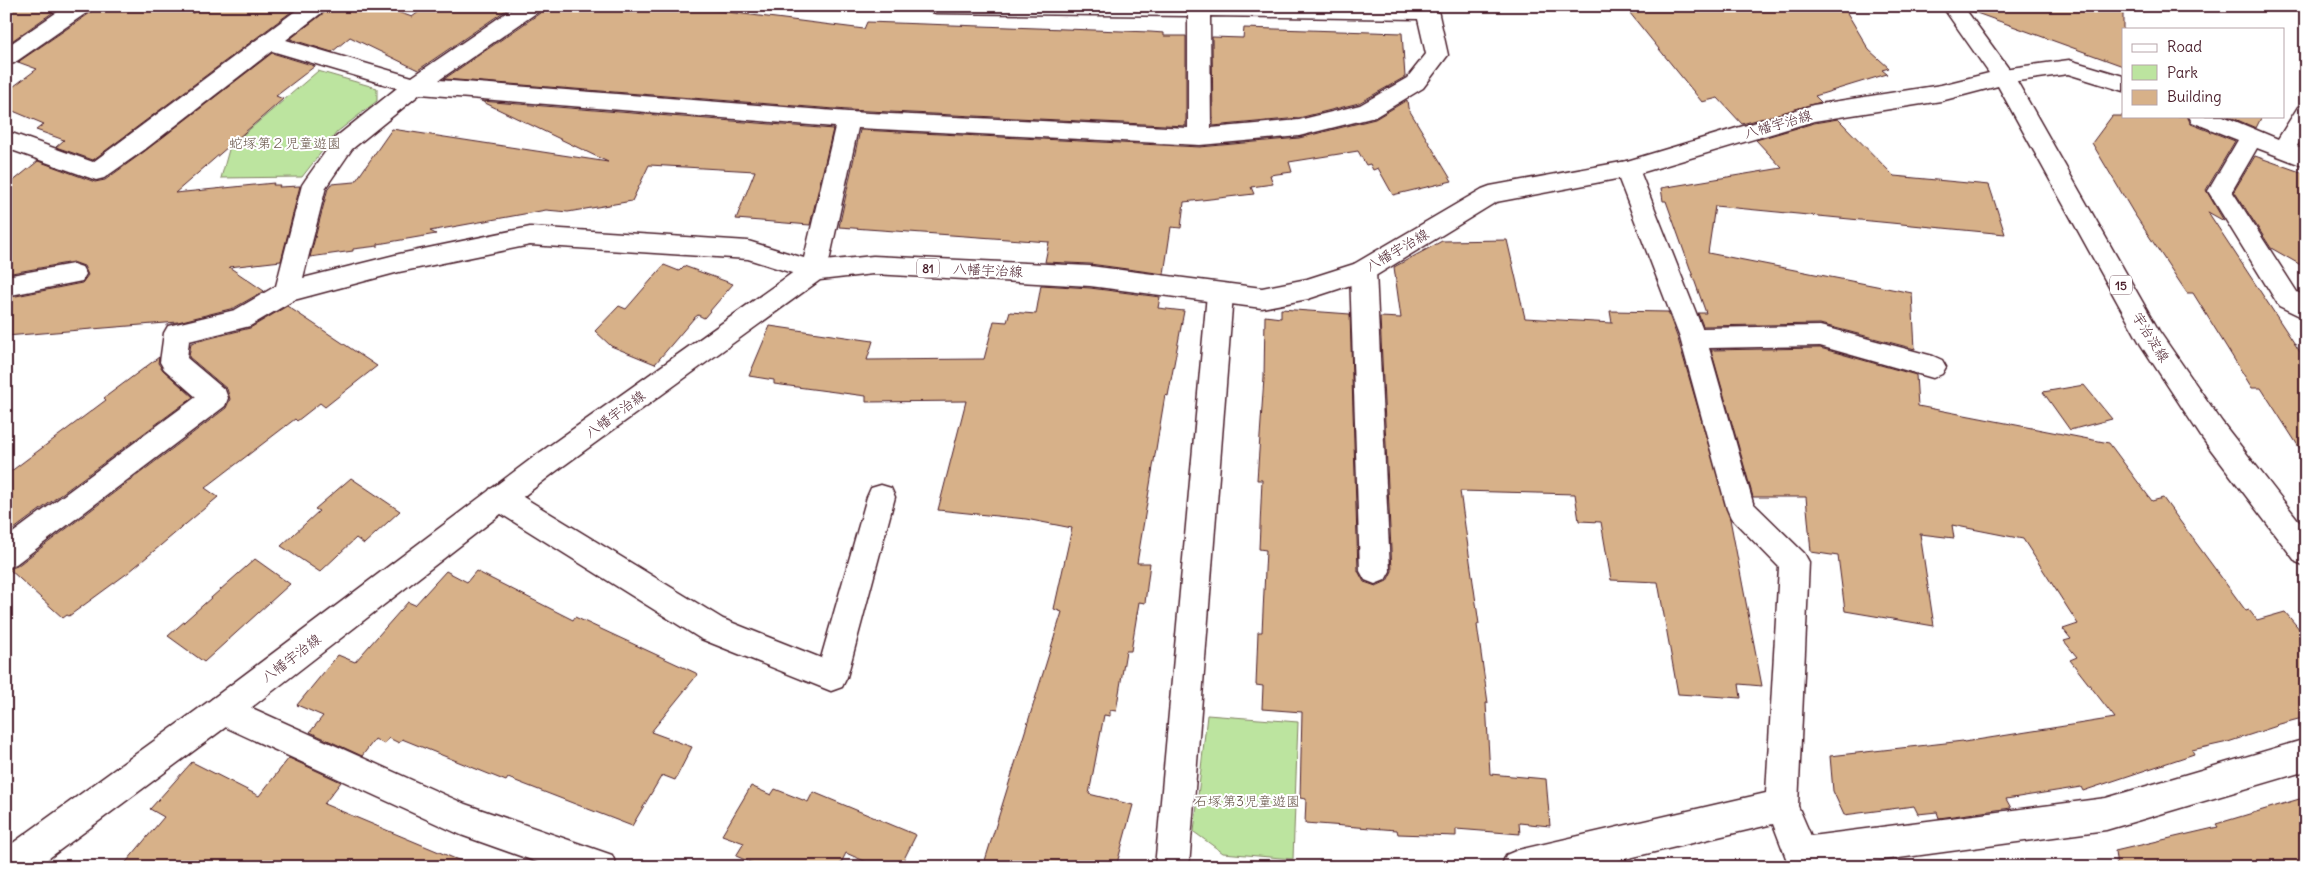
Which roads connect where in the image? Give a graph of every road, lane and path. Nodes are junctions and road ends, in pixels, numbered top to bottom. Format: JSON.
{"nodes":[{"id":1,"x":81,"y":6,"type":"edge"},
{"id":2,"x":316,"y":6,"type":"edge"},
{"id":3,"x":531,"y":6,"type":"edge"},
{"id":4,"x":936,"y":6,"type":"edge"},
{"id":5,"x":1952,"y":6,"type":"edge"},
{"id":6,"x":1426,"y":9,"type":"edge"},
{"id":7,"x":1199,"y":10,"type":"junction"},
{"id":8,"x":270,"y":43,"type":"junction"},
{"id":9,"x":6,"y":58,"type":"edge"},
{"id":10,"x":2003,"y":76,"type":"junction"},
{"id":11,"x":2122,"y":84,"type":"edge"},
{"id":12,"x":415,"y":86,"type":"junction"},
{"id":13,"x":2306,"y":113,"type":"edge"},
{"id":14,"x":2205,"y":118,"type":"edge"},
{"id":15,"x":848,"y":120,"type":"junction"},
{"id":16,"x":1200,"y":137,"type":"junction"},
{"id":17,"x":2251,"y":138,"type":"junction"},
{"id":18,"x":6,"y":139,"type":"edge"},
{"id":19,"x":2283,"y":150,"type":"junction"},
{"id":20,"x":2306,"y":159,"type":"edge"},
{"id":21,"x":1627,"y":168,"type":"junction"},
{"id":22,"x":814,"y":271,"type":"junction"},
{"id":23,"x":1363,"y":271,"type":"junction"},
{"id":24,"x":73,"y":274,"type":"dead end"},
{"id":25,"x":6,"y":286,"type":"edge"},
{"id":26,"x":287,"y":292,"type":"junction"},
{"id":27,"x":1220,"y":294,"type":"junction"},
{"id":28,"x":2306,"y":309,"type":"edge"},
{"id":29,"x":1693,"y":338,"type":"junction"},
{"id":30,"x":1934,"y":367,"type":"dead end"},
{"id":31,"x":881,"y":497,"type":"dead end"},
{"id":32,"x":500,"y":498,"type":"junction"},
{"id":33,"x":2306,"y":553,"type":"edge"},
{"id":34,"x":6,"y":555,"type":"edge"},
{"id":35,"x":1375,"y":571,"type":"dead end"},
{"id":36,"x":223,"y":710,"type":"junction"},
{"id":37,"x":2306,"y":755,"type":"edge"},
{"id":38,"x":1782,"y":806,"type":"junction"},
{"id":39,"x":19,"y":864,"type":"edge"},
{"id":40,"x":600,"y":867,"type":"edge"},
{"id":41,"x":1172,"y":867,"type":"edge"},
{"id":42,"x":1518,"y":867,"type":"edge"}],
"edges":[{"from":1,"to":9,"type":"street"},
{"from":2,"to":8,"type":"street"},
{"from":3,"to":12,"type":"street"},
{"from":4,"to":7,"type":"street"},
{"from":5,"to":10,"type":"street","name":"宇治淀線","number":"15"},
{"from":6,"to":7,"type":"street"},
{"from":6,"to":16,"type":"street"},
{"from":7,"to":16,"type":"street"},
{"from":8,"to":12,"type":"street"},
{"from":8,"to":18,"type":"street"},
{"from":10,"to":11,"type":"street","name":"八幡宇治線"},
{"from":10,"to":21,"type":"street","name":"八幡宇治線","number":"81"},
{"from":10,"to":33,"type":"street","name":"宇治淀線","number":"15"},
{"from":12,"to":15,"type":"street"},
{"from":12,"to":26,"type":"street"},
{"from":13,"to":19,"type":"street"},
{"from":14,"to":17,"type":"street"},
{"from":15,"to":16,"type":"street"},
{"from":15,"to":22,"type":"street"},
{"from":17,"to":19,"type":"street"},
{"from":17,"to":28,"type":"street"},
{"from":19,"to":20,"type":"street"},
{"from":21,"to":23,"type":"street","name":"八幡宇治線","number":"81"},
{"from":21,"to":29,"type":"street"},
{"from":22,"to":26,"type":"street"},
{"from":22,"to":27,"type":"street","name":"八幡宇治線","number":"81"},
{"from":22,"to":32,"type":"street","name":"八幡宇治線"},
{"from":23,"to":27,"type":"street","name":"八幡宇治線","number":"81"},
{"from":23,"to":35,"type":"street"},
{"from":24,"to":25,"type":"street"},
{"from":26,"to":34,"type":"street"},
{"from":27,"to":41,"type":"street"},
{"from":29,"to":30,"type":"street"},
{"from":29,"to":38,"type":"street"},
{"from":31,"to":32,"type":"street"},
{"from":32,"to":36,"type":"street","name":"八幡宇治線"},
{"from":36,"to":39,"type":"street","name":"八幡宇治線"},
{"from":36,"to":40,"type":"street"},
{"from":37,"to":38,"type":"street"},
{"from":38,"to":42,"type":"street"}]}
